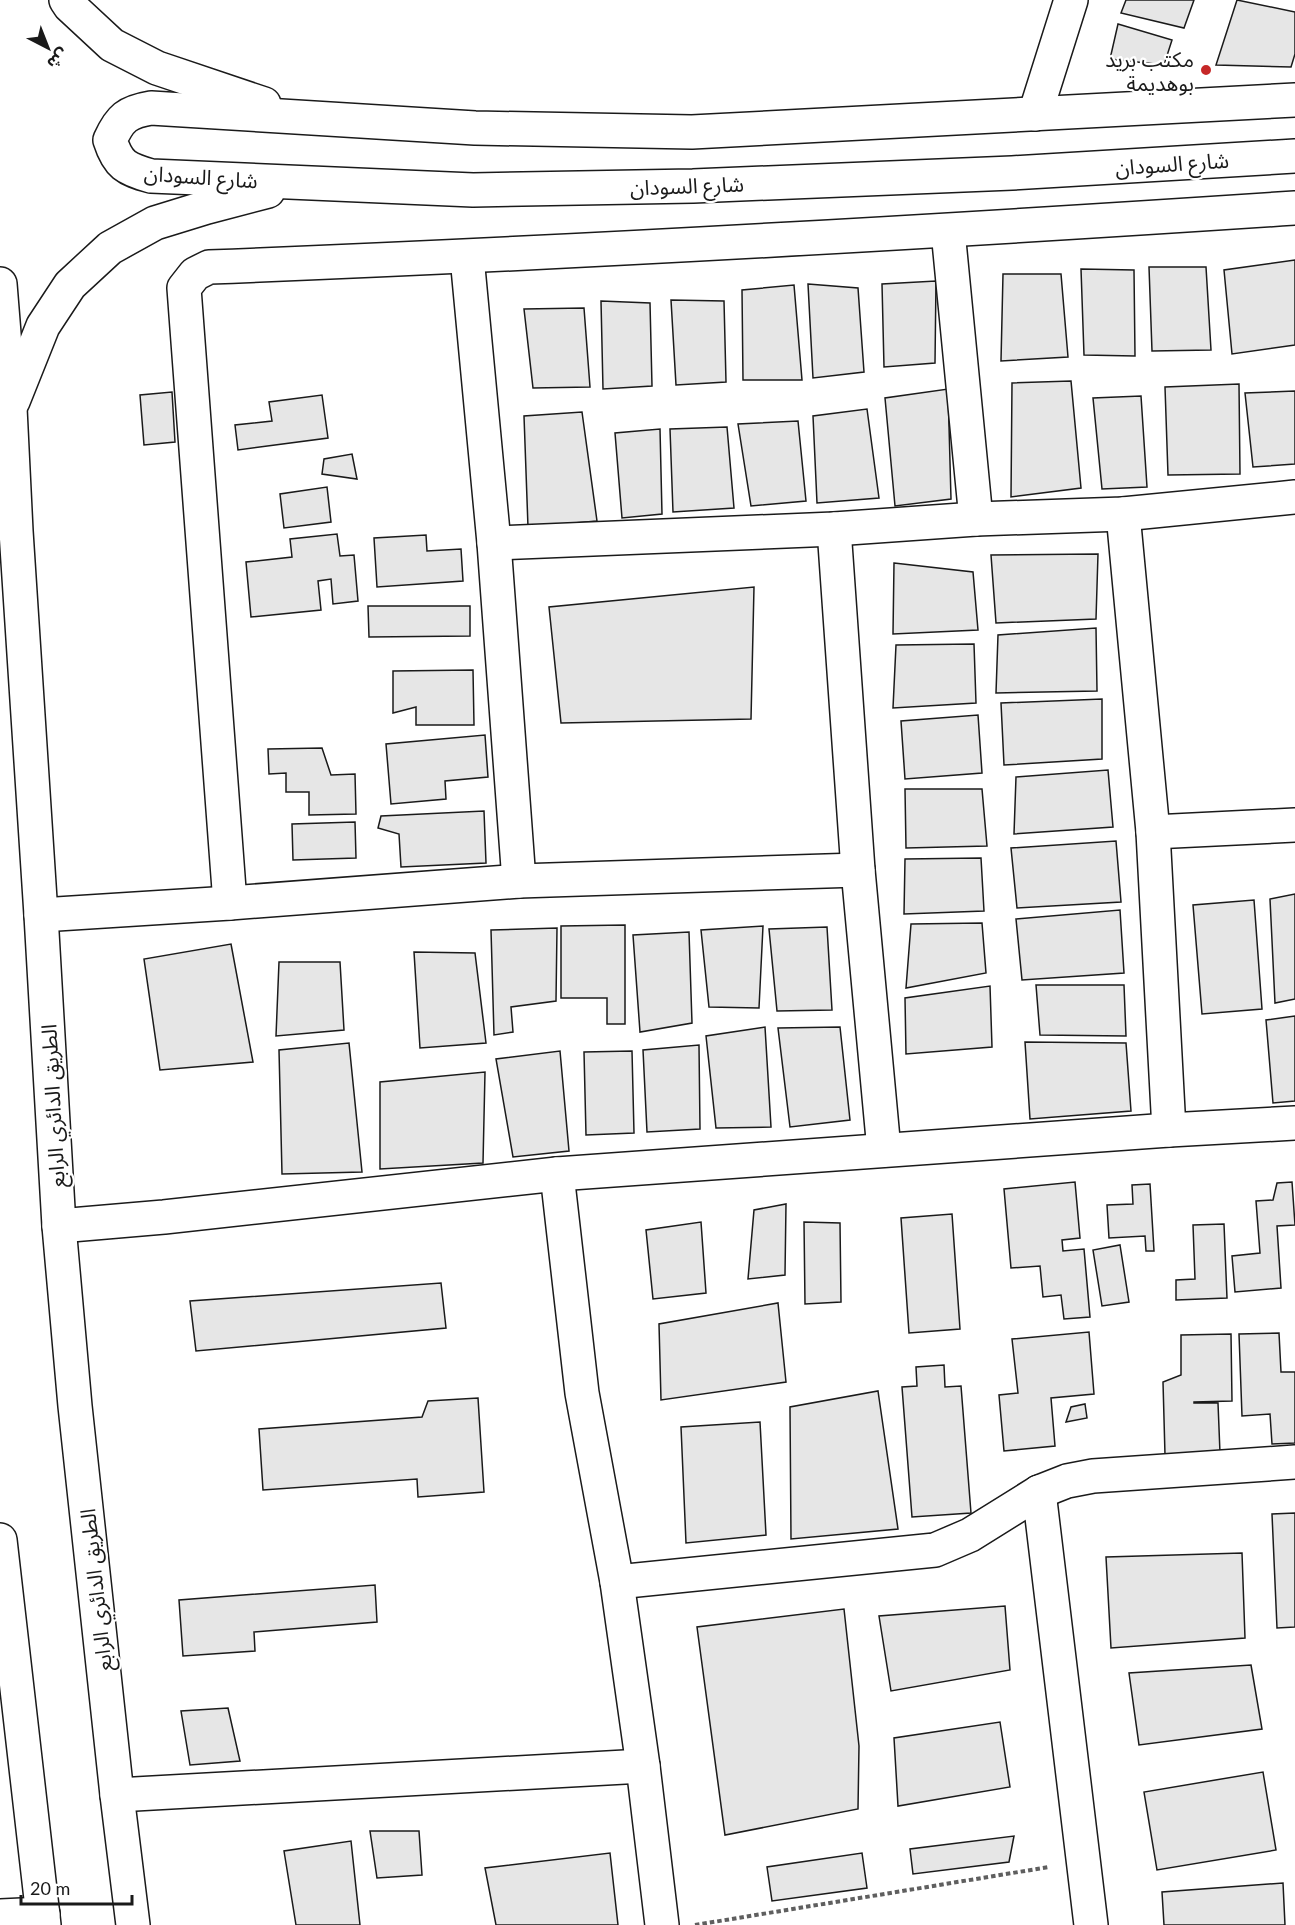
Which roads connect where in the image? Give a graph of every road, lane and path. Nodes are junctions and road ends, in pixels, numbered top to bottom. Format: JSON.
{"nodes":[{"id":1,"x":66,"y":0,"type":"edge"},
{"id":2,"x":1071,"y":0,"type":"edge"},
{"id":3,"x":1295,"y":100,"type":"edge"},
{"id":4,"x":1035,"y":114,"type":"junction"},
{"id":5,"x":306,"y":118,"type":"junction"},
{"id":6,"x":1295,"y":156,"type":"edge"},
{"id":7,"x":301,"y":183,"type":"junction"},
{"id":8,"x":1295,"y":208,"type":"edge"},
{"id":9,"x":948,"y":231,"type":"junction"},
{"id":10,"x":467,"y":257,"type":"junction"},
{"id":11,"x":0,"y":284,"type":"edge"},
{"id":12,"x":10,"y":408,"type":"junction"},
{"id":13,"x":1295,"y":497,"type":"edge"},
{"id":14,"x":1123,"y":514,"type":"junction"},
{"id":15,"x":976,"y":519,"type":"junction"},
{"id":16,"x":834,"y":529,"type":"junction"},
{"id":17,"x":494,"y":543,"type":"junction"},
{"id":18,"x":1295,"y":825,"type":"edge"},
{"id":19,"x":1153,"y":832,"type":"junction"},
{"id":20,"x":858,"y":870,"type":"junction"},
{"id":21,"x":519,"y":881,"type":"junction"},
{"id":22,"x":230,"y":903,"type":"junction"},
{"id":23,"x":42,"y":915,"type":"junction"},
{"id":24,"x":1295,"y":1123,"type":"edge"},
{"id":25,"x":1169,"y":1130,"type":"junction"},
{"id":26,"x":884,"y":1150,"type":"junction"},
{"id":27,"x":557,"y":1174,"type":"junction"},
{"id":28,"x":59,"y":1226,"type":"junction"},
{"id":29,"x":1295,"y":1462,"type":"edge"},
{"id":30,"x":1039,"y":1492,"type":"junction"},
{"id":31,"x":0,"y":1540,"type":"edge"},
{"id":32,"x":617,"y":1582,"type":"junction"},
{"id":33,"x":643,"y":1766,"type":"junction"},
{"id":34,"x":117,"y":1795,"type":"junction"},
{"id":35,"x":1083,"y":1862,"type":"junction"},
{"id":36,"x":0,"y":1916,"type":"edge"},
{"id":37,"x":43,"y":1920,"type":"edge"},
{"id":38,"x":133,"y":1925,"type":"edge"},
{"id":39,"x":662,"y":1925,"type":"edge"},
{"id":40,"x":693,"y":1925,"type":"edge"},
{"id":41,"x":1091,"y":1925,"type":"edge"}],
"edges":[{"from":1,"to":5,"type":"street"},
{"from":2,"to":4,"type":"street"},
{"from":3,"to":4,"type":"street","name":"شارع السودان"},
{"from":4,"to":5,"type":"street","name":"شارع السودان"},
{"from":5,"to":7,"type":"street","name":"شارع السودان"},
{"from":6,"to":7,"type":"street","name":"شارع السودان"},
{"from":7,"to":12,"type":"street"},
{"from":8,"to":9,"type":"street"},
{"from":9,"to":10,"type":"street"},
{"from":9,"to":15,"type":"street"},
{"from":10,"to":17,"type":"street"},
{"from":10,"to":22,"type":"street"},
{"from":11,"to":12,"type":"street","name":"الطريق الدائري الرابع"},
{"from":12,"to":23,"type":"street","name":"الطريق الدائري الرابع"},
{"from":13,"to":14,"type":"street"},
{"from":14,"to":15,"type":"street"},
{"from":14,"to":19,"type":"street"},
{"from":15,"to":16,"type":"street"},
{"from":16,"to":17,"type":"street"},
{"from":16,"to":20,"type":"street"},
{"from":17,"to":21,"type":"street"},
{"from":18,"to":19,"type":"street"},
{"from":19,"to":25,"type":"street"},
{"from":20,"to":21,"type":"street"},
{"from":20,"to":26,"type":"street"},
{"from":21,"to":22,"type":"street"},
{"from":22,"to":23,"type":"street"},
{"from":23,"to":28,"type":"street","name":"الطريق الدائري الرابع"},
{"from":24,"to":25,"type":"street"},
{"from":25,"to":26,"type":"street"},
{"from":26,"to":27,"type":"street"},
{"from":27,"to":28,"type":"street"},
{"from":27,"to":32,"type":"street"},
{"from":28,"to":34,"type":"street","name":"الطريق الدائري الرابع"},
{"from":29,"to":30,"type":"street"},
{"from":30,"to":32,"type":"street"},
{"from":30,"to":35,"type":"street"},
{"from":31,"to":37,"type":"street"},
{"from":32,"to":33,"type":"street"},
{"from":33,"to":34,"type":"street"},
{"from":33,"to":39,"type":"street"},
{"from":34,"to":38,"type":"street","name":"الطريق الدائري الرابع"},
{"from":35,"to":40,"type":"path"},
{"from":35,"to":41,"type":"street"},
{"from":36,"to":37,"type":"street"}]}
